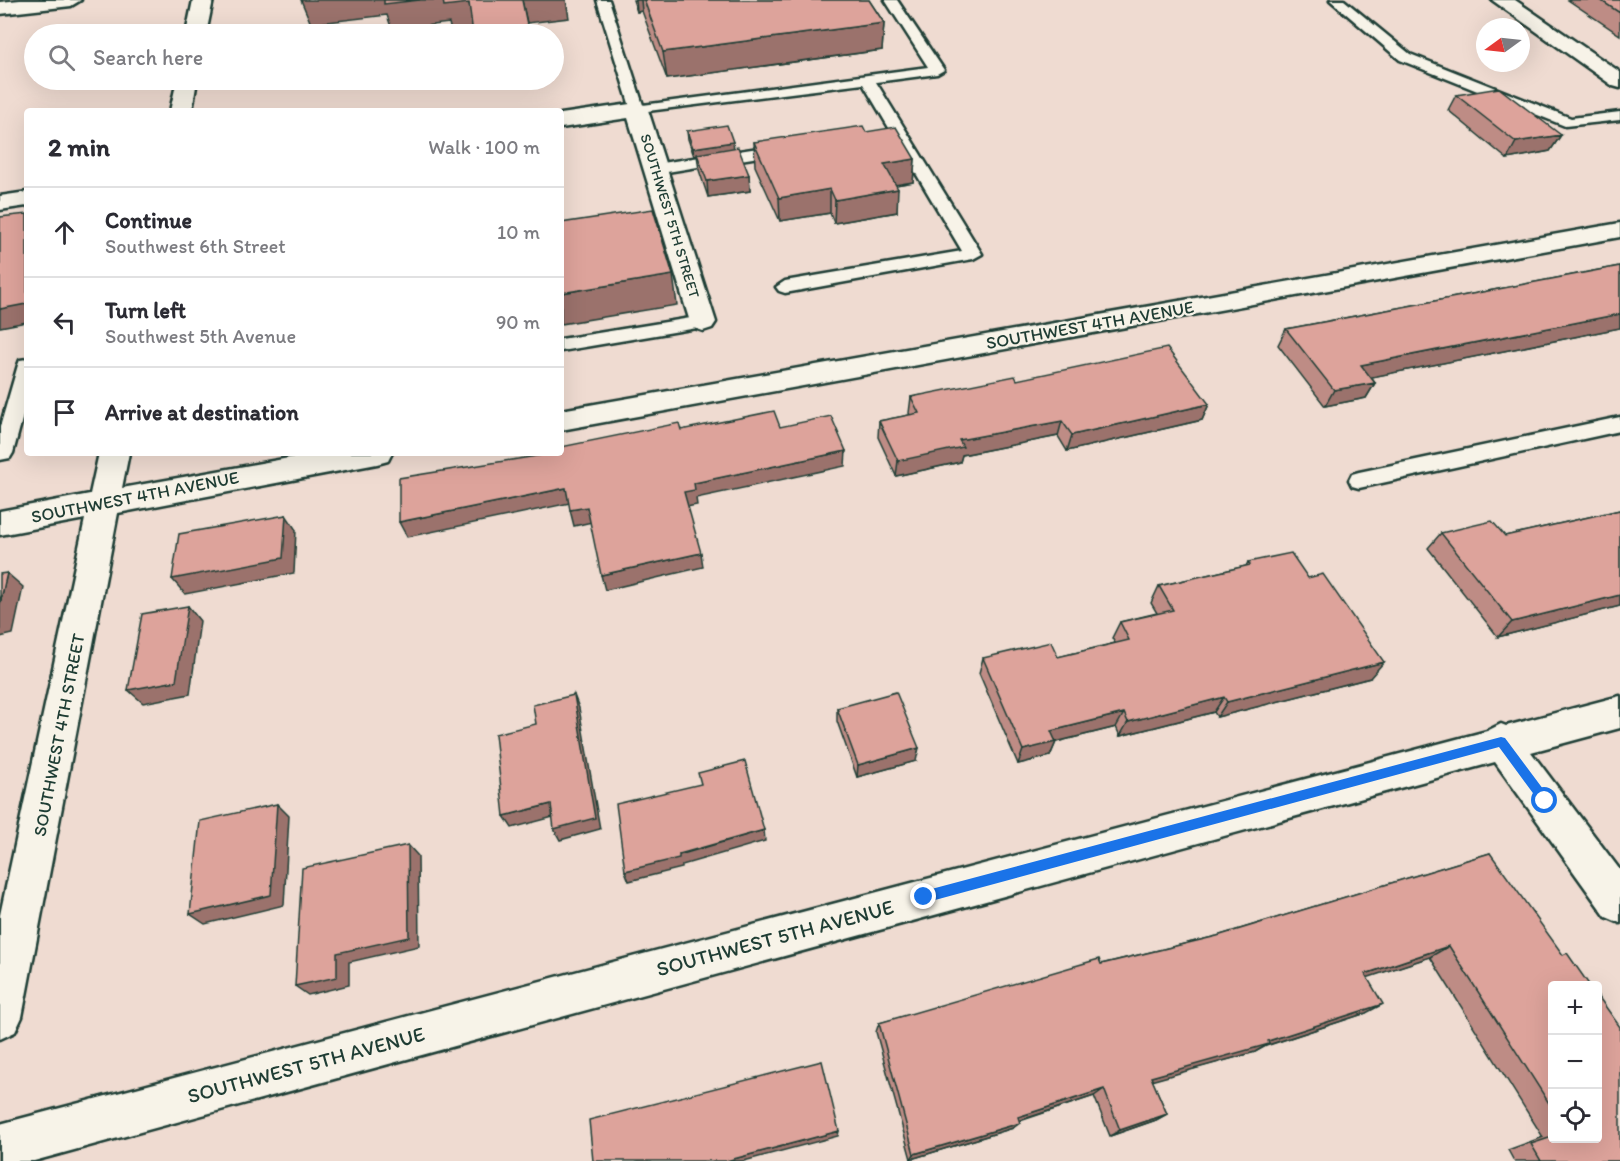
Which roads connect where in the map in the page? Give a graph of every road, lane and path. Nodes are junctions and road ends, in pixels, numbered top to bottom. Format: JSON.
{"nodes":[{"id":1,"x":71,"y":0,"type":"edge"},
{"id":2,"x":203,"y":0,"type":"edge"},
{"id":3,"x":603,"y":0,"type":"edge"},
{"id":4,"x":891,"y":0,"type":"edge"},
{"id":5,"x":1336,"y":0,"type":"edge"},
{"id":6,"x":1502,"y":0,"type":"edge"},
{"id":7,"x":0,"y":8,"type":"edge"},
{"id":8,"x":198,"y":24,"type":"edge"},
{"id":9,"x":867,"y":79,"type":"junction"},
{"id":10,"x":1620,"y":82,"type":"edge"},
{"id":11,"x":186,"y":90,"type":"edge"},
{"id":12,"x":182,"y":108,"type":"edge"},
{"id":13,"x":637,"y":110,"type":"junction"},
{"id":14,"x":1620,"y":116,"type":"edge"},
{"id":15,"x":564,"y":121,"type":"edge"},
{"id":16,"x":795,"y":148,"type":"edge"},
{"id":17,"x":655,"y":169,"type":"junction"},
{"id":18,"x":24,"y":199,"type":"edge"},
{"id":19,"x":0,"y":203,"type":"edge"},
{"id":20,"x":1620,"y":230,"type":"edge"},
{"id":21,"x":785,"y":286,"type":"dead end"},
{"id":22,"x":703,"y":322,"type":"joint"},
{"id":23,"x":564,"y":345,"type":"edge"},
{"id":24,"x":24,"y":376,"type":"edge"},
{"id":25,"x":564,"y":419,"type":"edge"},
{"id":26,"x":1620,"y":424,"type":"edge"},
{"id":27,"x":0,"y":453,"type":"edge"},
{"id":28,"x":113,"y":456,"type":"edge"},
{"id":29,"x":360,"y":456,"type":"edge"},
{"id":30,"x":1359,"y":480,"type":"dead end"},
{"id":31,"x":105,"y":502,"type":"junction"},
{"id":32,"x":0,"y":522,"type":"edge"},
{"id":33,"x":1620,"y":712,"type":"edge"},
{"id":34,"x":1501,"y":741,"type":"junction"},
{"id":35,"x":14,"y":890,"type":"edge"},
{"id":36,"x":1620,"y":903,"type":"edge"},
{"id":37,"x":0,"y":1017,"type":"edge"},
{"id":38,"x":0,"y":1147,"type":"edge"}],
"edges":[{"from":1,"to":7,"type":"street"},
{"from":2,"to":8,"type":"street"},
{"from":3,"to":13,"type":"lane"},
{"from":4,"to":9,"type":"lane"},
{"from":5,"to":14,"type":"lane"},
{"from":6,"to":10,"type":"street"},
{"from":9,"to":13,"type":"lane"},
{"from":9,"to":21,"type":"lane"},
{"from":11,"to":12,"type":"street"},
{"from":13,"to":15,"type":"street"},
{"from":13,"to":17,"type":"street","name":"SOUTHWEST 5TH STREET"},
{"from":16,"to":17,"type":"lane"},
{"from":17,"to":22,"type":"street","name":"SOUTHWEST 5TH STREET"},
{"from":18,"to":19,"type":"street"},
{"from":20,"to":25,"type":"street","name":"SOUTHWEST 4TH AVENUE"},
{"from":22,"to":23,"type":"lane"},
{"from":24,"to":27,"type":"lane"},
{"from":26,"to":30,"type":"lane"},
{"from":28,"to":31,"type":"street","name":"SOUTHWEST 4TH STREET"},
{"from":29,"to":31,"type":"street","name":"SOUTHWEST 4TH AVENUE"},
{"from":31,"to":32,"type":"street","name":"SOUTHWEST 4TH AVENUE"},
{"from":31,"to":35,"type":"street","name":"SOUTHWEST 4TH STREET"},
{"from":33,"to":34,"type":"street","name":"SOUTHWEST 5TH AVENUE"},
{"from":34,"to":36,"type":"street"},
{"from":34,"to":38,"type":"street","name":"SOUTHWEST 5TH AVENUE"},
{"from":35,"to":37,"type":"street","name":"SOUTHWEST 4TH STREET"}]}
